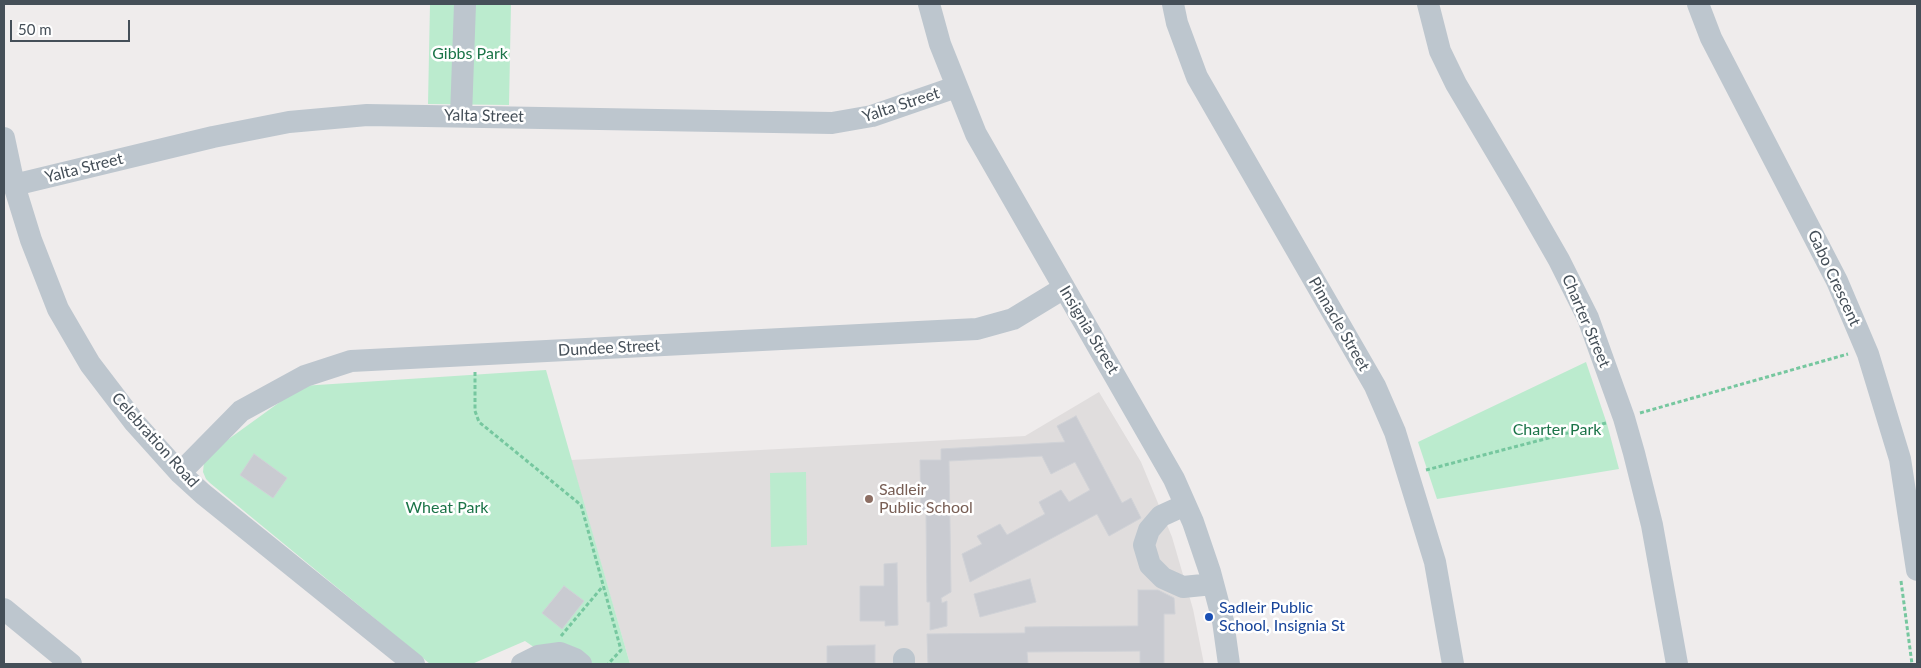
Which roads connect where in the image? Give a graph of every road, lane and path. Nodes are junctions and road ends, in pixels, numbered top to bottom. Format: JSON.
{"nodes":[{"id":1,"x":465,"y":4,"type":"edge"},
{"id":2,"x":929,"y":4,"type":"edge"},
{"id":3,"x":1174,"y":4,"type":"edge"},
{"id":4,"x":1428,"y":4,"type":"edge"},
{"id":5,"x":1698,"y":4,"type":"edge"},
{"id":6,"x":956,"y":87,"type":"junction"},
{"id":7,"x":461,"y":116,"type":"junction"},
{"id":8,"x":4,"y":138,"type":"edge"},
{"id":9,"x":14,"y":185,"type":"junction"},
{"id":10,"x":1064,"y":288,"type":"junction"},
{"id":11,"x":1866,"y":348,"type":"junction"},
{"id":12,"x":475,"y":355,"type":"junction"},
{"id":13,"x":1635,"y":415,"type":"dead end"},
{"id":14,"x":1609,"y":422,"type":"dead end"},
{"id":15,"x":1420,"y":471,"type":"dead end"},
{"id":16,"x":180,"y":473,"type":"junction"},
{"id":17,"x":1186,"y":504,"type":"junction"},
{"id":18,"x":1917,"y":570,"type":"edge"},
{"id":19,"x":1213,"y":584,"type":"junction"},
{"id":20,"x":603,"y":586,"type":"junction"},
{"id":21,"x":4,"y":608,"type":"edge"},
{"id":22,"x":552,"y":654,"type":"junction"},
{"id":23,"x":71,"y":664,"type":"edge"},
{"id":24,"x":414,"y":664,"type":"edge"},
{"id":25,"x":522,"y":664,"type":"edge"},
{"id":26,"x":581,"y":664,"type":"edge"},
{"id":27,"x":608,"y":664,"type":"edge"},
{"id":28,"x":1229,"y":664,"type":"edge"},
{"id":29,"x":1453,"y":664,"type":"edge"},
{"id":30,"x":1677,"y":664,"type":"edge"}],
"edges":[{"from":1,"to":7,"type":"street"},
{"from":2,"to":6,"type":"street","name":"Insignia Street"},
{"from":3,"to":29,"type":"street","name":"Pinnacle Street"},
{"from":4,"to":30,"type":"street","name":"Charter Street"},
{"from":5,"to":11,"type":"street","name":"Gabo Crescent"},
{"from":6,"to":7,"type":"street","name":"Yalta Street"},
{"from":6,"to":10,"type":"street","name":"Insignia Street"},
{"from":7,"to":9,"type":"street","name":"Yalta Street"},
{"from":8,"to":9,"type":"street","name":"Celebration Road"},
{"from":9,"to":16,"type":"street","name":"Celebration Road"},
{"from":10,"to":12,"type":"street","name":"Dundee Street"},
{"from":10,"to":17,"type":"street","name":"Insignia Street"},
{"from":11,"to":13,"type":"path"},
{"from":11,"to":18,"type":"street","name":"Gabo Crescent"},
{"from":12,"to":16,"type":"street","name":"Dundee Street"},
{"from":12,"to":20,"type":"path"},
{"from":14,"to":15,"type":"path"},
{"from":16,"to":24,"type":"street","name":"Celebration Road"},
{"from":17,"to":19,"type":"street","name":"Insignia Street"},
{"from":17,"to":19,"type":"street"},
{"from":19,"to":28,"type":"street","name":"Insignia Street"},
{"from":20,"to":22,"type":"path"},
{"from":20,"to":27,"type":"path"},
{"from":21,"to":23,"type":"street"},
{"from":22,"to":25,"type":"street"},
{"from":22,"to":26,"type":"street"}]}
